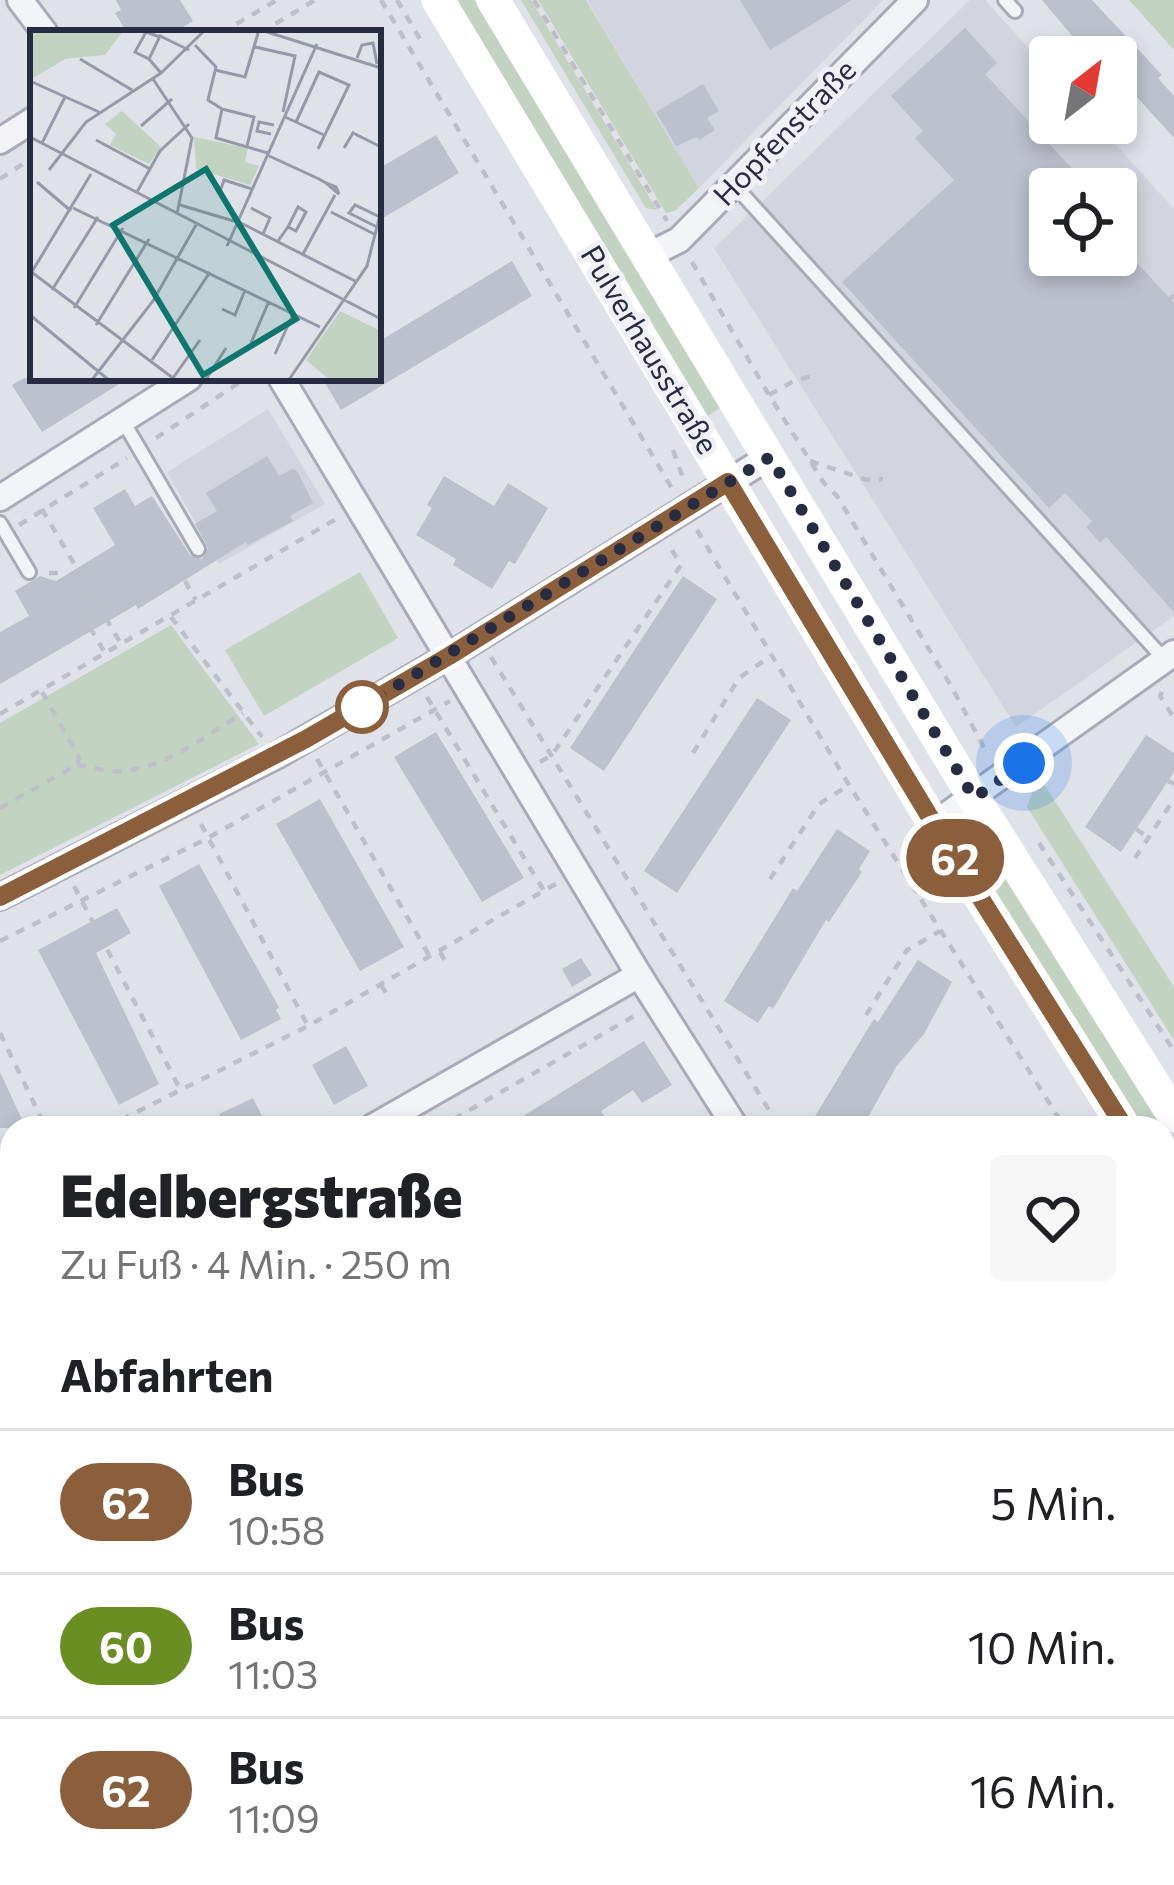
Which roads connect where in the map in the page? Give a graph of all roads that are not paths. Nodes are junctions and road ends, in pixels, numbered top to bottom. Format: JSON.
{"nodes":[{"id":1,"x":20,"y":0,"type":"edge"},
{"id":2,"x":439,"y":0,"type":"edge"},
{"id":3,"x":494,"y":0,"type":"edge"},
{"id":4,"x":915,"y":0,"type":"edge"},
{"id":5,"x":43,"y":30,"type":"edge"},
{"id":6,"x":30,"y":122,"type":"edge"},
{"id":7,"x":0,"y":141,"type":"edge"},
{"id":8,"x":735,"y":186,"type":"junction"},
{"id":9,"x":647,"y":256,"type":"junction"},
{"id":10,"x":184,"y":381,"type":"edge"},
{"id":11,"x":283,"y":381,"type":"edge"},
{"id":12,"x":124,"y":421,"type":"junction"},
{"id":13,"x":770,"y":457,"type":"junction"},
{"id":14,"x":728,"y":482,"type":"junction"},
{"id":15,"x":0,"y":498,"type":"edge"},
{"id":16,"x":0,"y":523,"type":"edge"},
{"id":17,"x":198,"y":549,"type":"dead end"},
{"id":18,"x":29,"y":572,"type":"road end"},
{"id":19,"x":1171,"y":655,"type":"edge"},
{"id":20,"x":449,"y":656,"type":"junction"},
{"id":21,"x":974,"y":798,"type":"junction"},
{"id":22,"x":934,"y":824,"type":"junction"},
{"id":23,"x":0,"y":898,"type":"edge"},
{"id":24,"x":640,"y":975,"type":"junction"},
{"id":25,"x":392,"y":1116,"type":"edge"},
{"id":26,"x":728,"y":1116,"type":"edge"},
{"id":27,"x":1117,"y":1116,"type":"edge"},
{"id":28,"x":1174,"y":1116,"type":"edge"}],
"edges":[{"from":1,"to":5,"type":"street"},
{"from":2,"to":14,"type":"main road","name":"Pulverhausstraße"},
{"from":3,"to":9,"type":"main road","name":"Pulverhausstraße"},
{"from":4,"to":8,"type":"street","name":"Hopfenstraße"},
{"from":6,"to":7,"type":"street"},
{"from":8,"to":9,"type":"street","name":"Hopfenstraße"},
{"from":8,"to":19,"type":"lane"},
{"from":9,"to":13,"type":"main road","name":"Pulverhausstraße"},
{"from":10,"to":12,"type":"street"},
{"from":11,"to":20,"type":"street"},
{"from":12,"to":15,"type":"street"},
{"from":12,"to":17,"type":"lane"},
{"from":13,"to":14,"type":"street"},
{"from":13,"to":21,"type":"main road","name":"Pulverhausstraße"},
{"from":14,"to":20,"type":"street"},
{"from":14,"to":22,"type":"main road","name":"Pulverhausstraße"},
{"from":16,"to":18,"type":"lane"},
{"from":19,"to":21,"type":"street"},
{"from":20,"to":23,"type":"street"},
{"from":20,"to":24,"type":"street"},
{"from":21,"to":22,"type":"street"},
{"from":21,"to":28,"type":"main road","name":"Pulverhausstraße"},
{"from":22,"to":27,"type":"main road","name":"Pulverhausstraße"},
{"from":24,"to":25,"type":"street"},
{"from":24,"to":26,"type":"street"}]}
